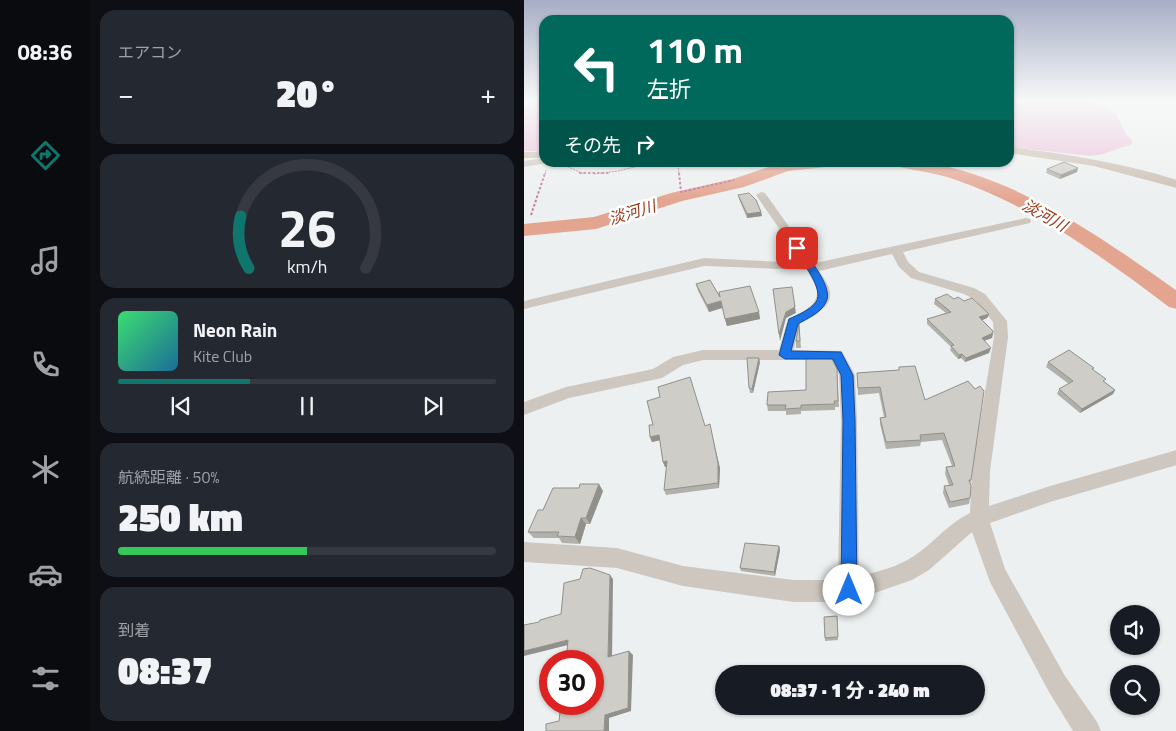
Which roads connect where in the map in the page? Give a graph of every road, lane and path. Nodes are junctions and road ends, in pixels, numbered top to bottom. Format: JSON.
{"nodes":[{"id":1,"x":1014,"y":151,"type":"edge"},
{"id":2,"x":524,"y":155,"type":"edge"},
{"id":3,"x":539,"y":156,"type":"edge"},
{"id":4,"x":539,"y":162,"type":"edge"},
{"id":5,"x":524,"y":164,"type":"edge"},
{"id":6,"x":547,"y":167,"type":"edge"},
{"id":7,"x":571,"y":167,"type":"edge"},
{"id":8,"x":633,"y":167,"type":"edge"},
{"id":9,"x":678,"y":167,"type":"edge"},
{"id":10,"x":734,"y":180,"type":"dead end"},
{"id":11,"x":1176,"y":184,"type":"edge"},
{"id":12,"x":761,"y":195,"type":"dead end"},
{"id":13,"x":531,"y":215,"type":"dead end"},
{"id":14,"x":1026,"y":221,"type":"dead end"},
{"id":15,"x":896,"y":250,"type":"junction"},
{"id":16,"x":811,"y":266,"type":"junction"},
{"id":17,"x":524,"y":305,"type":"edge"},
{"id":18,"x":785,"y":355,"type":"junction"},
{"id":19,"x":524,"y":409,"type":"edge"},
{"id":20,"x":1176,"y":457,"type":"edge"},
{"id":21,"x":979,"y":518,"type":"junction"},
{"id":22,"x":524,"y":552,"type":"edge"},
{"id":23,"x":849,"y":590,"type":"junction"},
{"id":24,"x":1088,"y":731,"type":"edge"}],
"edges":[{"from":1,"to":11,"type":"main road"},
{"from":2,"to":3,"type":"main road"},
{"from":4,"to":5,"type":"street"},
{"from":6,"to":13,"type":"path"},
{"from":7,"to":8,"type":"path"},
{"from":9,"to":10,"type":"path"},
{"from":12,"to":16,"type":"street"},
{"from":14,"to":15,"type":"street"},
{"from":15,"to":16,"type":"street"},
{"from":15,"to":21,"type":"street"},
{"from":16,"to":17,"type":"street"},
{"from":16,"to":18,"type":"street"},
{"from":18,"to":19,"type":"street"},
{"from":18,"to":23,"type":"street"},
{"from":20,"to":21,"type":"street"},
{"from":21,"to":23,"type":"street"},
{"from":21,"to":24,"type":"street"},
{"from":22,"to":23,"type":"street"}]}
